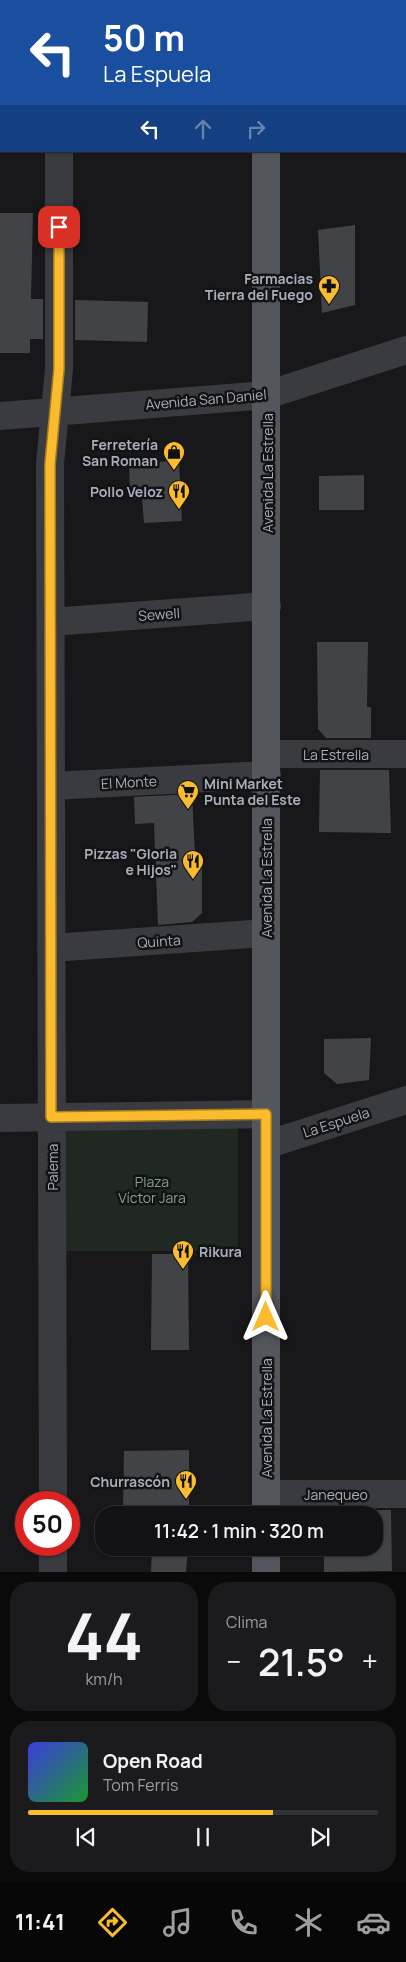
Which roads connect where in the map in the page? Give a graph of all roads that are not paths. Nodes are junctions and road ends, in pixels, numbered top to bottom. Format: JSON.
{"nodes":[{"id":1,"x":59,"y":152,"type":"edge"},
{"id":2,"x":266,"y":152,"type":"edge"},
{"id":3,"x":406,"y":350,"type":"edge"},
{"id":4,"x":267,"y":394,"type":"junction"},
{"id":5,"x":55,"y":412,"type":"junction"},
{"id":6,"x":0,"y":416,"type":"edge"},
{"id":7,"x":267,"y":606,"type":"junction"},
{"id":8,"x":51,"y":622,"type":"junction"},
{"id":9,"x":406,"y":754,"type":"edge"},
{"id":10,"x":267,"y":764,"type":"junction"},
{"id":11,"x":51,"y":786,"type":"junction"},
{"id":12,"x":266,"y":933,"type":"junction"},
{"id":13,"x":51,"y":948,"type":"junction"},
{"id":14,"x":406,"y":1100,"type":"edge"},
{"id":15,"x":266,"y":1114,"type":"junction"},
{"id":16,"x":51,"y":1117,"type":"junction"},
{"id":17,"x":0,"y":1118,"type":"edge"},
{"id":18,"x":266,"y":1145,"type":"junction"},
{"id":19,"x":53,"y":1491,"type":"edge"},
{"id":20,"x":406,"y":1494,"type":"edge"},
{"id":21,"x":266,"y":1504,"type":"edge"},
{"id":22,"x":53,"y":1556,"type":"edge"},
{"id":23,"x":266,"y":1556,"type":"edge"},
{"id":24,"x":53,"y":1572,"type":"edge"},
{"id":25,"x":266,"y":1572,"type":"edge"}],
"edges":[{"from":1,"to":5,"type":"street","name":"Palema"},
{"from":2,"to":4,"type":"main road","name":"Avenida La Estrella"},
{"from":3,"to":4,"type":"street","name":"Avenida San Daniel"},
{"from":4,"to":5,"type":"street","name":"Avenida San Daniel"},
{"from":4,"to":7,"type":"main road","name":"Avenida La Estrella"},
{"from":5,"to":6,"type":"street","name":"Avenida San Daniel"},
{"from":5,"to":8,"type":"street","name":"Palema"},
{"from":7,"to":8,"type":"street","name":"Sewell"},
{"from":7,"to":10,"type":"main road","name":"Avenida La Estrella"},
{"from":8,"to":11,"type":"street","name":"Palema"},
{"from":9,"to":10,"type":"street","name":"La Estrella"},
{"from":10,"to":11,"type":"street","name":"El Monte"},
{"from":10,"to":12,"type":"main road","name":"Avenida La Estrella"},
{"from":11,"to":13,"type":"street","name":"Palema"},
{"from":12,"to":13,"type":"street","name":"Quinta"},
{"from":12,"to":15,"type":"main road","name":"Avenida La Estrella"},
{"from":13,"to":16,"type":"street","name":"Palema"},
{"from":14,"to":18,"type":"street","name":"La Espuela"},
{"from":15,"to":16,"type":"street"},
{"from":15,"to":18,"type":"main road","name":"Avenida La Estrella"},
{"from":16,"to":17,"type":"street"},
{"from":16,"to":19,"type":"street","name":"Palema"},
{"from":18,"to":21,"type":"main road","name":"Avenida La Estrella"},
{"from":20,"to":21,"type":"street","name":"Janequeo"},
{"from":22,"to":24,"type":"street"},
{"from":23,"to":25,"type":"main road"}]}
